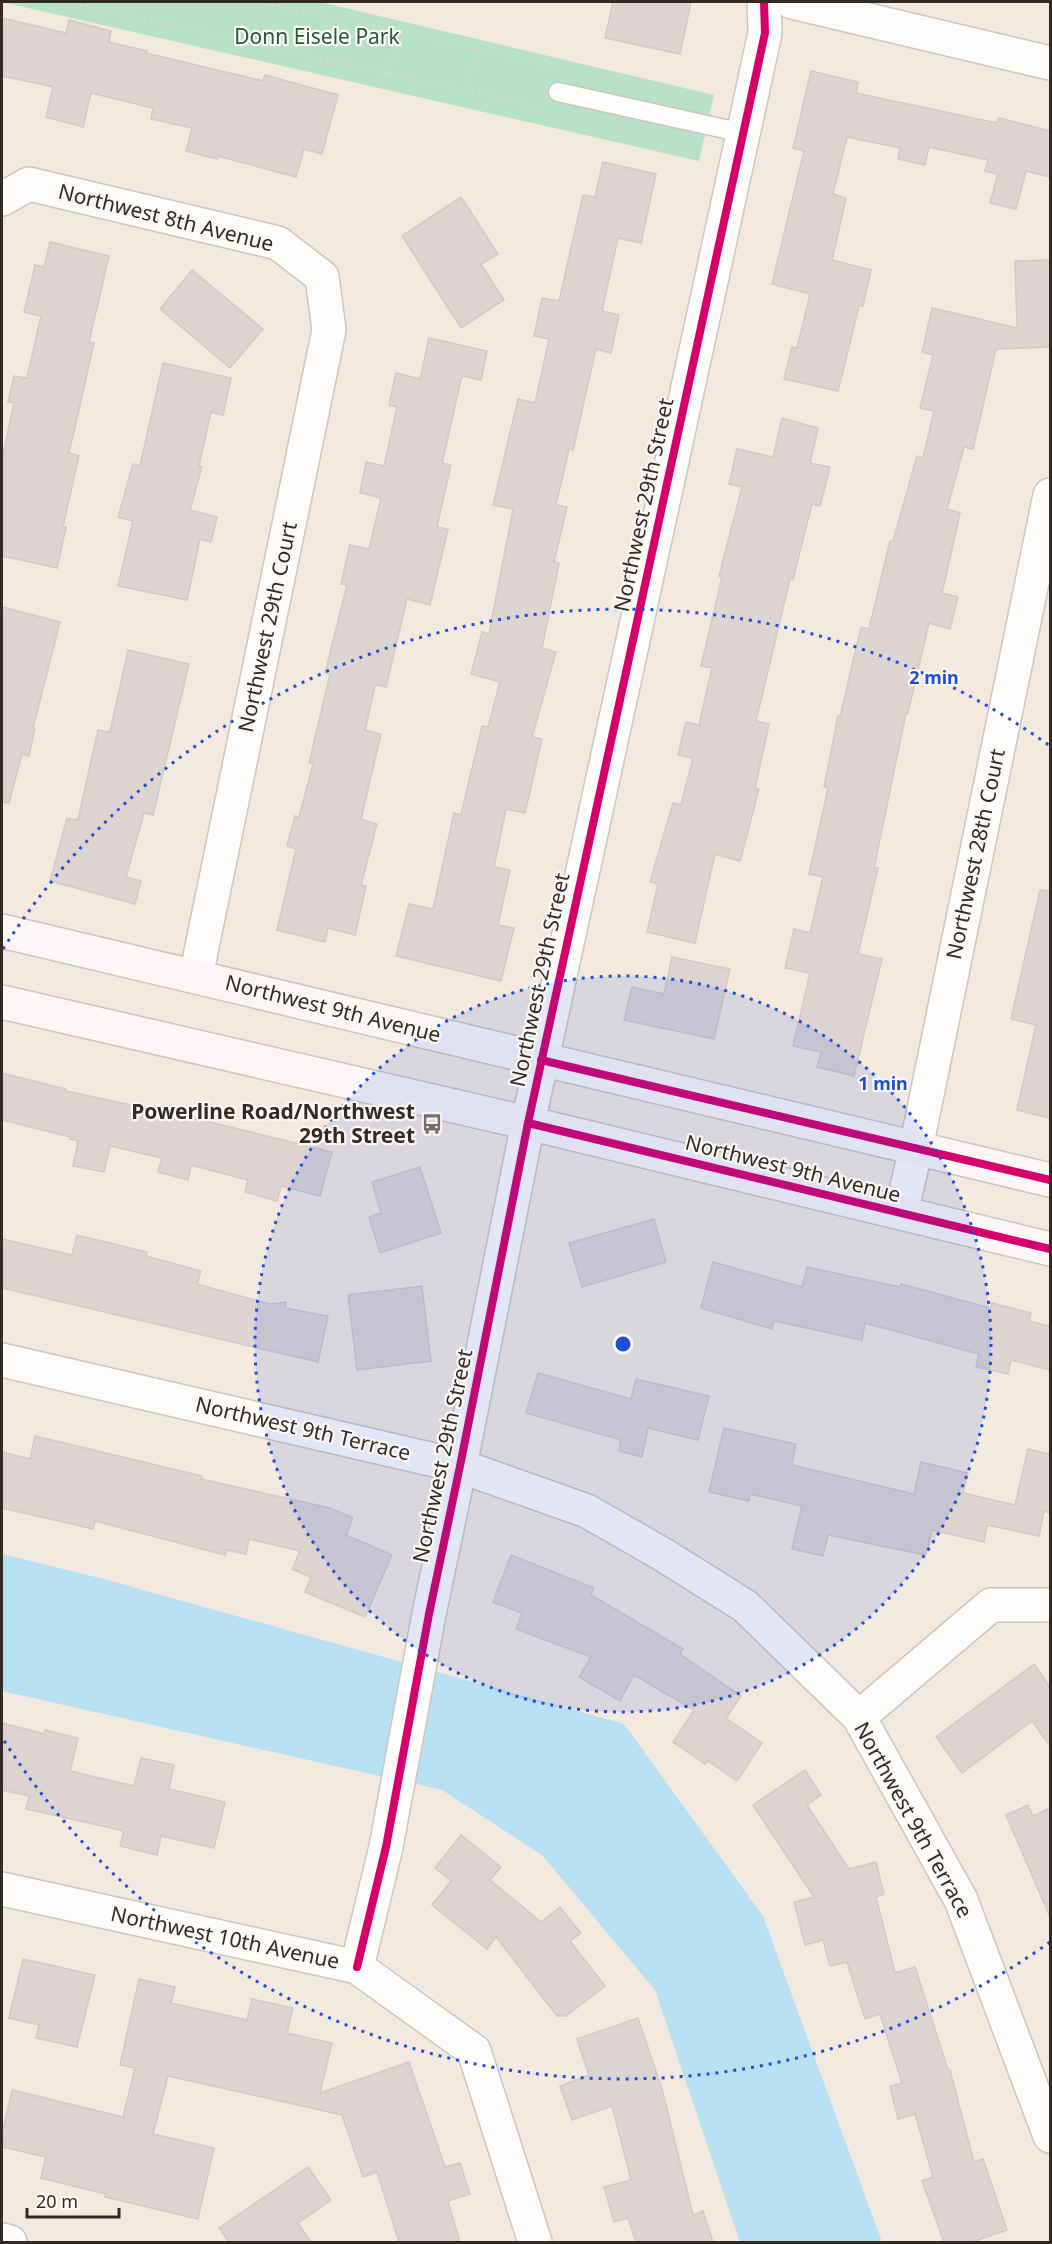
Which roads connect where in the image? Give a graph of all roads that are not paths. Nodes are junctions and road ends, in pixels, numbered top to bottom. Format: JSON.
{"nodes":[{"id":1,"x":764,"y":2,"type":"edge"},
{"id":2,"x":792,"y":2,"type":"edge"},
{"id":3,"x":1050,"y":63,"type":"edge"},
{"id":4,"x":558,"y":92,"type":"road end"},
{"id":5,"x":743,"y":133,"type":"junction"},
{"id":6,"x":2,"y":198,"type":"edge"},
{"id":7,"x":322,"y":277,"type":"joint"},
{"id":8,"x":1050,"y":495,"type":"edge"},
{"id":9,"x":2,"y":931,"type":"edge"},
{"id":10,"x":196,"y":976,"type":"junction"},
{"id":11,"x":2,"y":1002,"type":"edge"},
{"id":12,"x":541,"y":1060,"type":"junction"},
{"id":13,"x":528,"y":1123,"type":"junction"},
{"id":14,"x":916,"y":1148,"type":"junction"},
{"id":15,"x":1050,"y":1180,"type":"edge"},
{"id":16,"x":901,"y":1213,"type":"junction"},
{"id":17,"x":1050,"y":1249,"type":"edge"},
{"id":18,"x":2,"y":1360,"type":"edge"},
{"id":19,"x":460,"y":1466,"type":"junction"},
{"id":20,"x":1050,"y":1605,"type":"edge"},
{"id":21,"x":859,"y":1717,"type":"junction"},
{"id":22,"x":2,"y":1889,"type":"edge"},
{"id":23,"x":357,"y":1967,"type":"junction"},
{"id":24,"x":1050,"y":2136,"type":"edge"},
{"id":25,"x":2,"y":2240,"type":"edge"},
{"id":26,"x":10,"y":2242,"type":"edge"},
{"id":27,"x":535,"y":2242,"type":"edge"}],
"edges":[{"from":1,"to":5,"type":"street","name":"Northwest 29th Street"},
{"from":2,"to":3,"type":"street"},
{"from":4,"to":5,"type":"lane"},
{"from":5,"to":12,"type":"street","name":"Northwest 29th Street"},
{"from":6,"to":7,"type":"street","name":"Northwest 8th Avenue"},
{"from":7,"to":10,"type":"street","name":"Northwest 29th Court"},
{"from":8,"to":14,"type":"street","name":"Northwest 28th Court"},
{"from":9,"to":10,"type":"main road","name":"Northwest 9th Avenue"},
{"from":10,"to":12,"type":"main road","name":"Northwest 9th Avenue"},
{"from":11,"to":13,"type":"main road","name":"Northwest 9th Avenue"},
{"from":12,"to":13,"type":"street","name":"Northwest 29th Street"},
{"from":12,"to":14,"type":"main road","name":"Northwest 9th Avenue"},
{"from":13,"to":16,"type":"main road","name":"Northwest 9th Avenue"},
{"from":13,"to":19,"type":"street","name":"Northwest 29th Street"},
{"from":14,"to":15,"type":"main road","name":"Northwest 9th Avenue"},
{"from":14,"to":16,"type":"street","name":"Northwest 28th Court"},
{"from":16,"to":17,"type":"main road","name":"Northwest 9th Avenue"},
{"from":18,"to":19,"type":"street","name":"Northwest 9th Terrace"},
{"from":19,"to":21,"type":"street","name":"Northwest 9th Terrace"},
{"from":19,"to":23,"type":"street","name":"Northwest 29th Street"},
{"from":20,"to":21,"type":"street"},
{"from":21,"to":24,"type":"street","name":"Northwest 9th Terrace"},
{"from":22,"to":23,"type":"street","name":"Northwest 10th Avenue"},
{"from":23,"to":27,"type":"street","name":"Northwest 10th Avenue"},
{"from":25,"to":26,"type":"street"}]}
